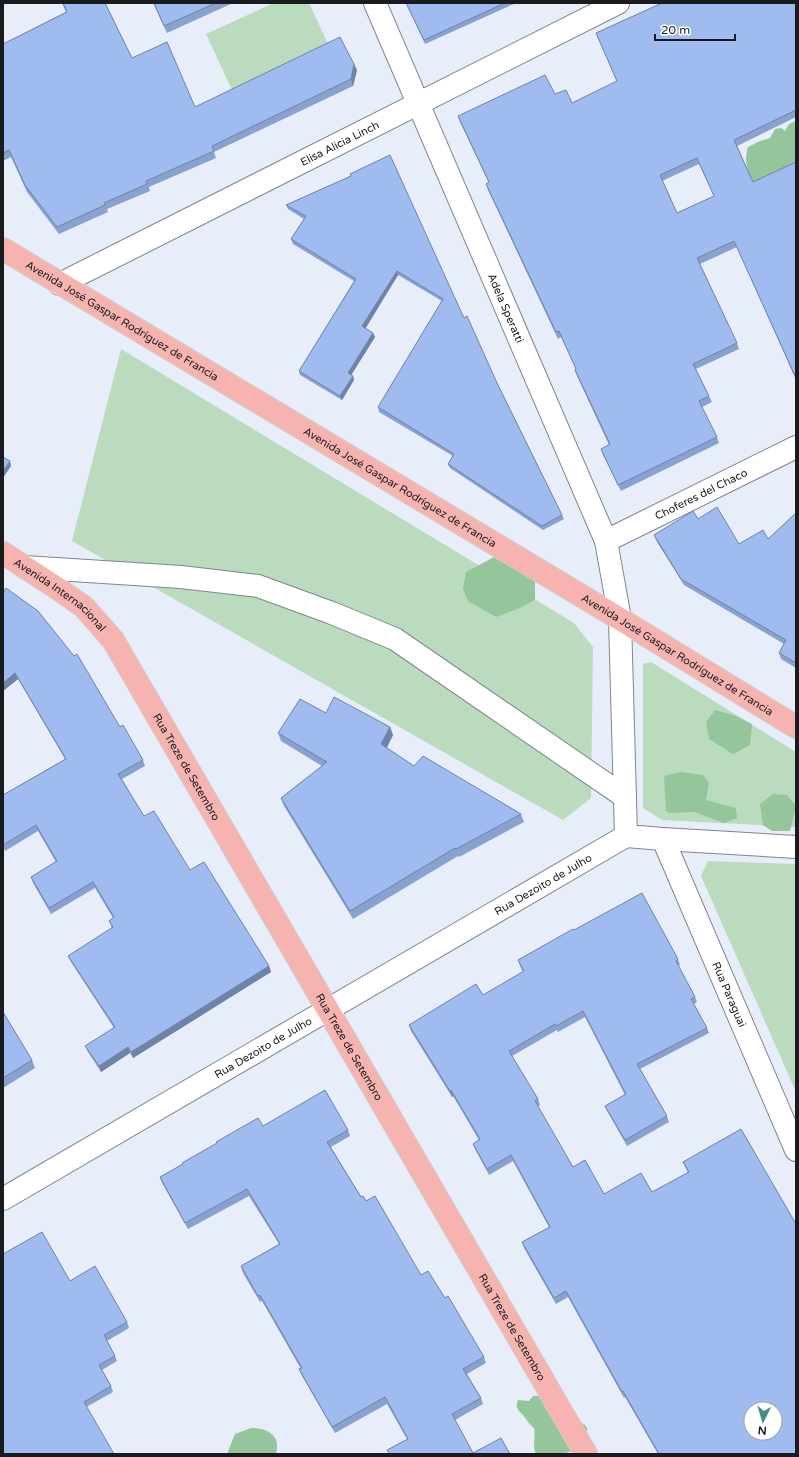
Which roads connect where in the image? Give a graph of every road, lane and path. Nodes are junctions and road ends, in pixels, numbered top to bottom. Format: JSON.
{"nodes":[{"id":1,"x":375,"y":3,"type":"edge"},
{"id":2,"x":618,"y":3,"type":"edge"},
{"id":3,"x":419,"y":104,"type":"junction"},
{"id":4,"x":3,"y":249,"type":"edge"},
{"id":5,"x":60,"y":284,"type":"junction"},
{"id":6,"x":796,"y":447,"type":"edge"},
{"id":7,"x":606,"y":541,"type":"junction"},
{"id":8,"x":3,"y":553,"type":"edge"},
{"id":9,"x":25,"y":568,"type":"junction"},
{"id":10,"x":620,"y":619,"type":"junction"},
{"id":11,"x":113,"y":640,"type":"joint"},
{"id":12,"x":796,"y":727,"type":"edge"},
{"id":13,"x":625,"y":797,"type":"junction"},
{"id":14,"x":626,"y":836,"type":"junction"},
{"id":15,"x":663,"y":839,"type":"junction"},
{"id":16,"x":796,"y":847,"type":"edge"},
{"id":17,"x":328,"y":1009,"type":"junction"},
{"id":18,"x":796,"y":1150,"type":"edge"},
{"id":19,"x":3,"y":1199,"type":"edge"},
{"id":20,"x":586,"y":1454,"type":"edge"}],
"edges":[{"from":1,"to":3,"type":"street","name":"Adela Speratti"},
{"from":2,"to":3,"type":"street","name":"Elisa Alicia Linch"},
{"from":3,"to":5,"type":"street","name":"Elisa Alicia Linch"},
{"from":3,"to":7,"type":"street","name":"Adela Speratti"},
{"from":4,"to":5,"type":"main road","name":"Avenida José Gaspar Rodríguez de Francia"},
{"from":5,"to":10,"type":"main road","name":"Avenida José Gaspar Rodríguez de Francia"},
{"from":6,"to":7,"type":"street","name":"Choferes del Chaco"},
{"from":7,"to":10,"type":"street","name":"Adela Speratti"},
{"from":8,"to":9,"type":"main road","name":"Avenida Internacional"},
{"from":9,"to":11,"type":"main road","name":"Avenida Internacional"},
{"from":9,"to":13,"type":"street"},
{"from":10,"to":12,"type":"main road","name":"Avenida José Gaspar Rodríguez de Francia"},
{"from":10,"to":13,"type":"street","name":"Adela Speratti"},
{"from":11,"to":17,"type":"main road","name":"Rua Treze de Setembro"},
{"from":13,"to":14,"type":"street","name":"Adela Speratti"},
{"from":14,"to":15,"type":"street"},
{"from":14,"to":17,"type":"street","name":"Rua Dezoito de Julho"},
{"from":15,"to":16,"type":"street"},
{"from":15,"to":18,"type":"street","name":"Rua Paraguai"},
{"from":17,"to":19,"type":"street","name":"Rua Dezoito de Julho"},
{"from":17,"to":20,"type":"main road","name":"Rua Treze de Setembro"}]}
